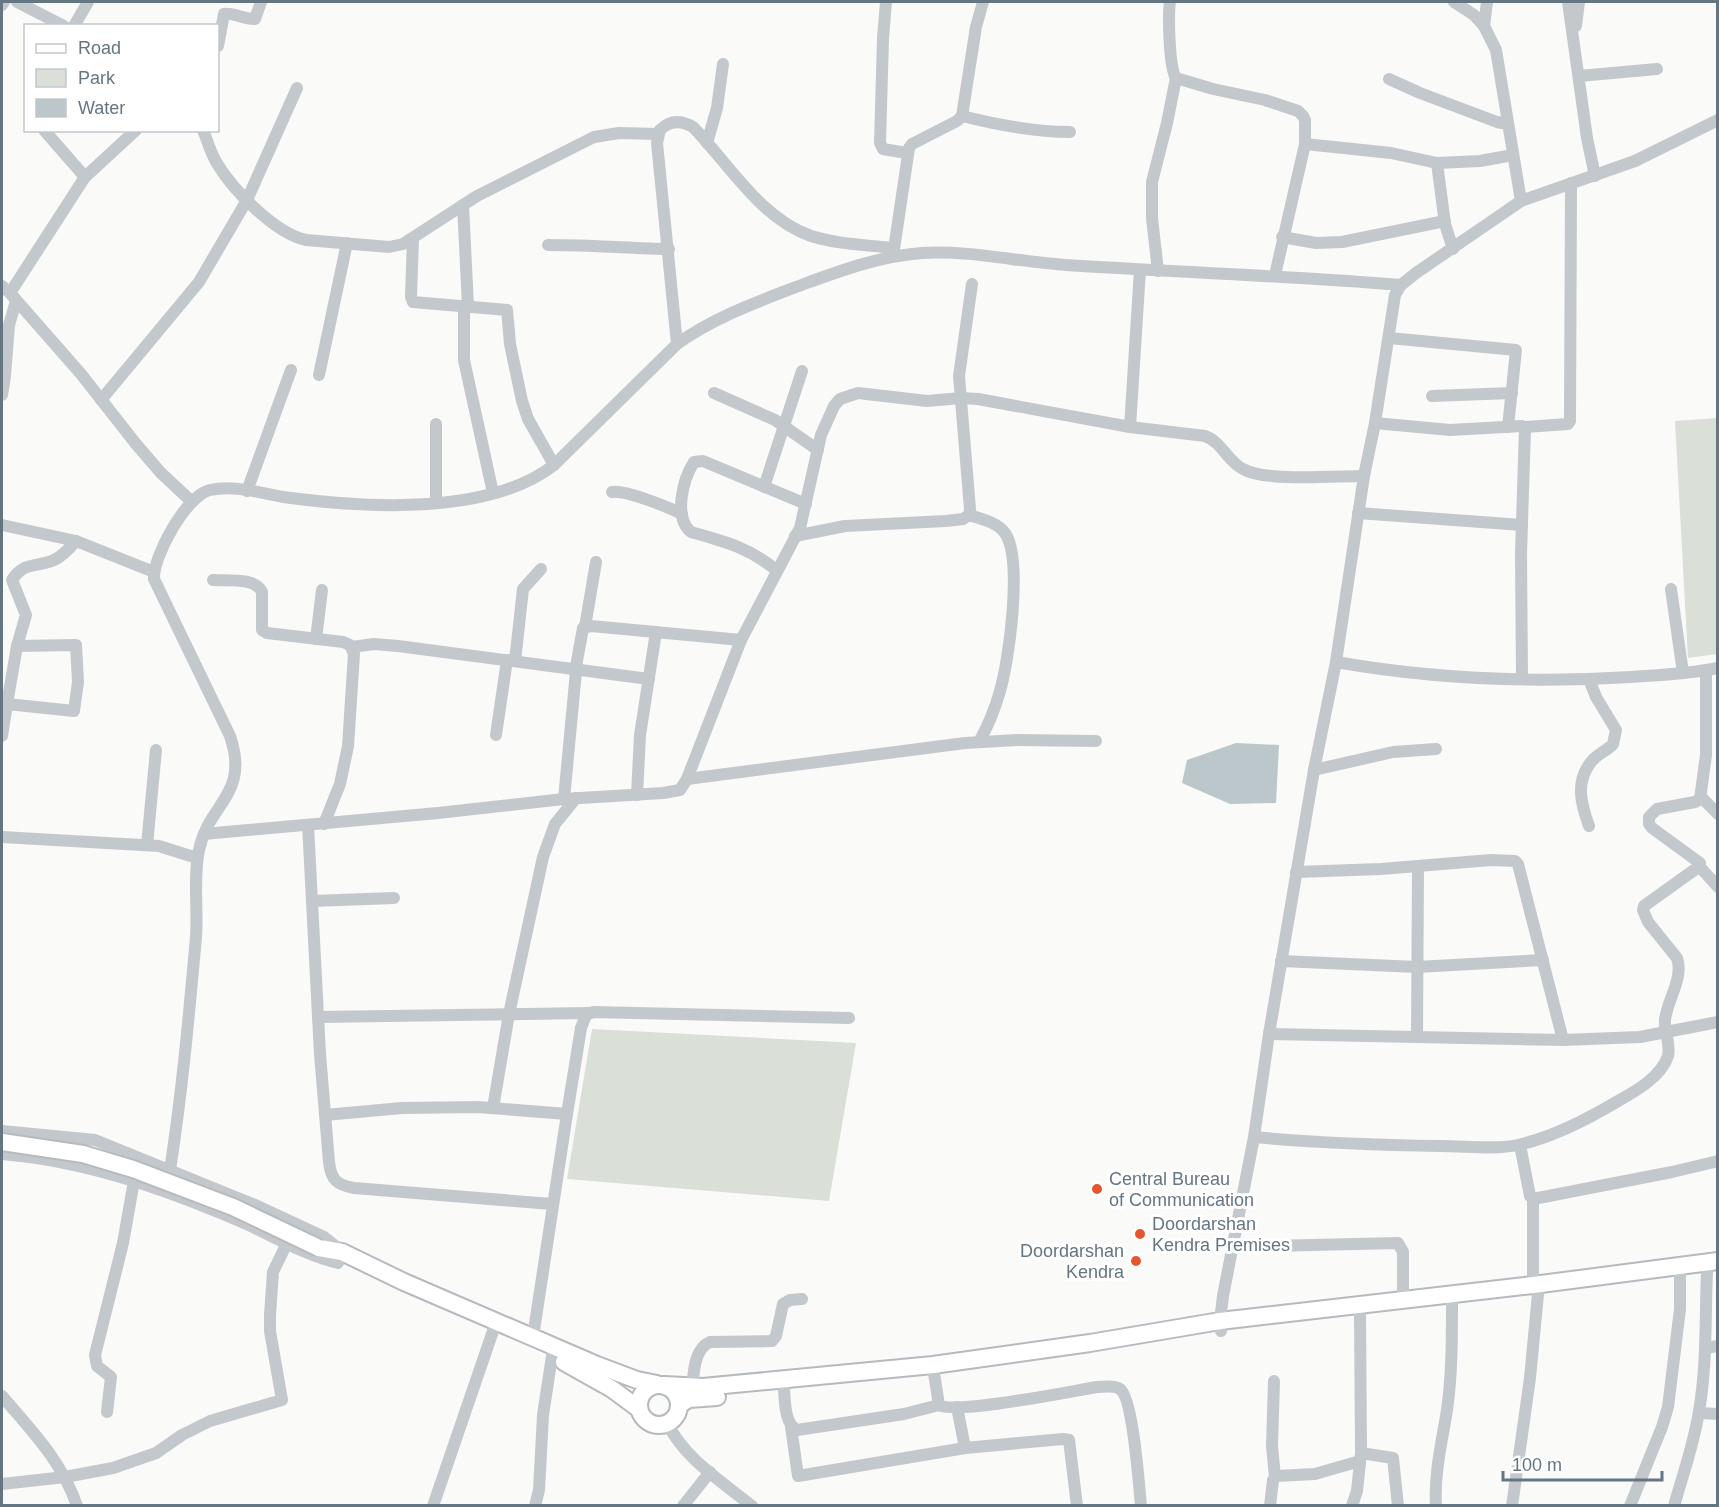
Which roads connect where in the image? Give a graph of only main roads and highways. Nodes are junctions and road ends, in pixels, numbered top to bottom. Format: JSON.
{"nodes":[{"id":1,"x":2,"y":1142,"type":"edge"},
{"id":2,"x":340,"y":1258,"type":"junction"},
{"id":3,"x":1714,"y":1268,"type":"edge"},
{"id":4,"x":1535,"y":1290,"type":"junction"},
{"id":5,"x":1220,"y":1326,"type":"junction"},
{"id":6,"x":661,"y":1385,"type":"junction"},
{"id":7,"x":679,"y":1405,"type":"junction"},
{"id":8,"x":639,"y":1409,"type":"junction"}],
"edges":[{"from":1,"to":2,"type":"main road","bridge":true},
{"from":2,"to":6,"type":"main road"},
{"from":2,"to":8,"type":"main road"},
{"from":3,"to":4,"type":"main road"},
{"from":3,"to":4,"type":"main road"},
{"from":4,"to":5,"type":"main road"},
{"from":4,"to":5,"type":"main road"},
{"from":5,"to":6,"type":"main road"},
{"from":5,"to":7,"type":"main road"},
{"from":6,"to":7,"type":"main road"},
{"from":6,"to":8,"type":"main road"},
{"from":7,"to":8,"type":"main road"}]}
